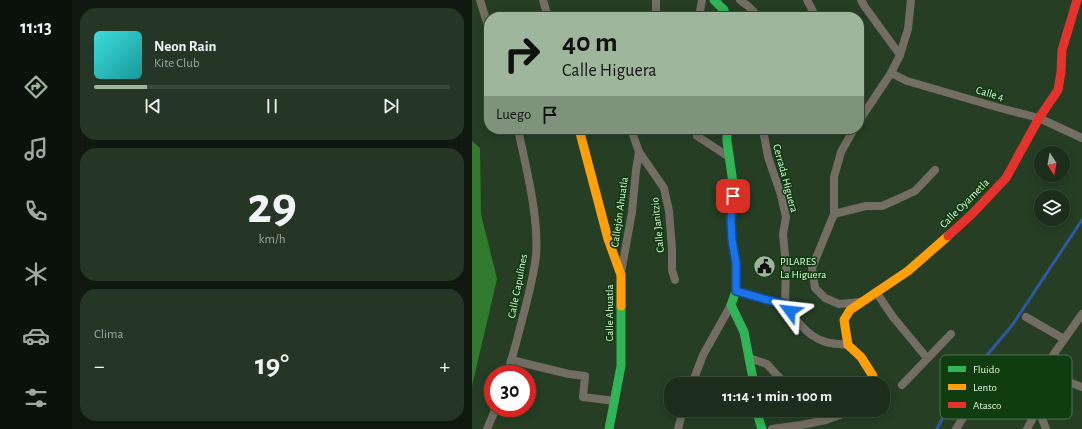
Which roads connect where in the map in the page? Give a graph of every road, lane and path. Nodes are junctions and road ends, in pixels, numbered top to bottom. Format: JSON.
{"nodes":[{"id":1,"x":480,"y":0,"type":"edge"},
{"id":2,"x":543,"y":0,"type":"edge"},
{"id":3,"x":656,"y":0,"type":"edge"},
{"id":4,"x":702,"y":0,"type":"edge"},
{"id":5,"x":714,"y":0,"type":"edge"},
{"id":6,"x":740,"y":0,"type":"edge"},
{"id":7,"x":807,"y":0,"type":"edge"},
{"id":8,"x":862,"y":0,"type":"edge"},
{"id":9,"x":912,"y":0,"type":"edge"},
{"id":10,"x":1077,"y":0,"type":"edge"},
{"id":11,"x":547,"y":12,"type":"edge"},
{"id":12,"x":656,"y":12,"type":"edge"},
{"id":13,"x":700,"y":12,"type":"edge"},
{"id":14,"x":725,"y":12,"type":"edge"},
{"id":15,"x":754,"y":12,"type":"edge"},
{"id":16,"x":813,"y":12,"type":"edge"},
{"id":17,"x":484,"y":13,"type":"edge"},
{"id":18,"x":900,"y":55,"type":"junction"},
{"id":19,"x":891,"y":73,"type":"junction"},
{"id":20,"x":864,"y":114,"type":"edge"},
{"id":21,"x":1040,"y":118,"type":"junction"},
{"id":22,"x":519,"y":134,"type":"edge"},
{"id":23,"x":580,"y":134,"type":"edge"},
{"id":24,"x":633,"y":134,"type":"edge"},
{"id":25,"x":727,"y":134,"type":"edge"},
{"id":26,"x":764,"y":134,"type":"edge"},
{"id":27,"x":851,"y":134,"type":"edge"},
{"id":28,"x":697,"y":136,"type":"dead end"},
{"id":29,"x":1082,"y":138,"type":"edge"},
{"id":30,"x":639,"y":152,"type":"junction"},
{"id":31,"x":729,"y":157,"type":"junction"},
{"id":32,"x":935,"y":170,"type":"dead end"},
{"id":33,"x":834,"y":214,"type":"junction"},
{"id":34,"x":621,"y":275,"type":"junction"},
{"id":35,"x":675,"y":280,"type":"dead end"},
{"id":36,"x":736,"y":291,"type":"junction"},
{"id":37,"x":876,"y":292,"type":"junction"},
{"id":38,"x":863,"y":302,"type":"junction"},
{"id":39,"x":731,"y":304,"type":"junction"},
{"id":40,"x":785,"y":304,"type":"junction"},
{"id":41,"x":1082,"y":314,"type":"edge"},
{"id":42,"x":1026,"y":317,"type":"dead end"},
{"id":43,"x":950,"y":334,"type":"dead end"},
{"id":44,"x":1064,"y":339,"type":"junction"},
{"id":45,"x":848,"y":345,"type":"junction"},
{"id":46,"x":1053,"y":355,"type":"edge"},
{"id":47,"x":749,"y":358,"type":"junction"},
{"id":48,"x":927,"y":358,"type":"junction"},
{"id":49,"x":511,"y":360,"type":"junction"},
{"id":50,"x":510,"y":365,"type":"edge"},
{"id":51,"x":695,"y":377,"type":"edge"},
{"id":52,"x":753,"y":377,"type":"edge"},
{"id":53,"x":779,"y":377,"type":"edge"},
{"id":54,"x":873,"y":377,"type":"edge"},
{"id":55,"x":1072,"y":384,"type":"edge"},
{"id":56,"x":902,"y":385,"type":"dead end"},
{"id":57,"x":1082,"y":388,"type":"edge"},
{"id":58,"x":615,"y":401,"type":"junction"},
{"id":59,"x":492,"y":417,"type":"edge"},
{"id":60,"x":681,"y":417,"type":"edge"},
{"id":61,"x":758,"y":417,"type":"edge"},
{"id":62,"x":834,"y":417,"type":"edge"},
{"id":63,"x":962,"y":419,"type":"edge"},
{"id":64,"x":1032,"y":419,"type":"edge"},
{"id":65,"x":1042,"y":419,"type":"edge"},
{"id":66,"x":487,"y":429,"type":"edge"},
{"id":67,"x":609,"y":429,"type":"edge"},
{"id":68,"x":678,"y":429,"type":"edge"},
{"id":69,"x":762,"y":429,"type":"edge"},
{"id":70,"x":772,"y":429,"type":"edge"},
{"id":71,"x":956,"y":429,"type":"edge"},
{"id":72,"x":1027,"y":429,"type":"edge"},
{"id":73,"x":1046,"y":429,"type":"edge"}],
"edges":[{"from":1,"to":17,"type":"street"},
{"from":2,"to":11,"type":"street"},
{"from":3,"to":12,"type":"street"},
{"from":4,"to":13,"type":"street"},
{"from":5,"to":14,"type":"street"},
{"from":6,"to":15,"type":"street"},
{"from":7,"to":16,"type":"street"},
{"from":8,"to":18,"type":"street"},
{"from":9,"to":18,"type":"street"},
{"from":10,"to":21,"type":"street","name":"Calle Oyametla"},
{"from":18,"to":19,"type":"street"},
{"from":19,"to":20,"type":"street"},
{"from":19,"to":21,"type":"street","name":"Calle 4"},
{"from":21,"to":29,"type":"street","name":"Calle 4"},
{"from":21,"to":37,"type":"street","name":"Calle Oyametla"},
{"from":22,"to":49,"type":"street","name":"Calle Capulines"},
{"from":23,"to":34,"type":"street","name":"Calle Ahuatla"},
{"from":24,"to":30,"type":"street","name":"Calle Janitzio"},
{"from":25,"to":31,"type":"street"},
{"from":26,"to":40,"type":"street","name":"Cerrada Higuera"},
{"from":27,"to":33,"type":"street"},
{"from":28,"to":31,"type":"street"},
{"from":30,"to":34,"type":"street","name":"Callejón Ahuatla"},
{"from":30,"to":35,"type":"street","name":"Calle Janitzio"},
{"from":31,"to":36,"type":"street"},
{"from":32,"to":33,"type":"street"},
{"from":33,"to":38,"type":"street"},
{"from":34,"to":58,"type":"street","name":"Calle Ahuatla"},
{"from":36,"to":39,"type":"street"},
{"from":36,"to":40,"type":"street"},
{"from":37,"to":38,"type":"street","name":"Calle Oyametla"},
{"from":37,"to":48,"type":"street"},
{"from":38,"to":45,"type":"street","name":"Calle Oyametla"},
{"from":39,"to":47,"type":"street"},
{"from":39,"to":51,"type":"street"},
{"from":40,"to":45,"type":"street"},
{"from":41,"to":44,"type":"street"},
{"from":42,"to":44,"type":"street"},
{"from":43,"to":48,"type":"street"},
{"from":44,"to":46,"type":"street"},
{"from":45,"to":54,"type":"street"},
{"from":47,"to":52,"type":"street"},
{"from":47,"to":53,"type":"street"},
{"from":48,"to":56,"type":"street"},
{"from":49,"to":50,"type":"street","name":"Calle Capulines"},
{"from":49,"to":58,"type":"street"},
{"from":55,"to":57,"type":"street"},
{"from":58,"to":67,"type":"street","name":"Calle Ahuatla"},
{"from":59,"to":66,"type":"street"},
{"from":60,"to":68,"type":"street"},
{"from":61,"to":69,"type":"street"},
{"from":62,"to":70,"type":"street"},
{"from":63,"to":71,"type":"street"},
{"from":64,"to":72,"type":"street"},
{"from":65,"to":73,"type":"street"}]}
